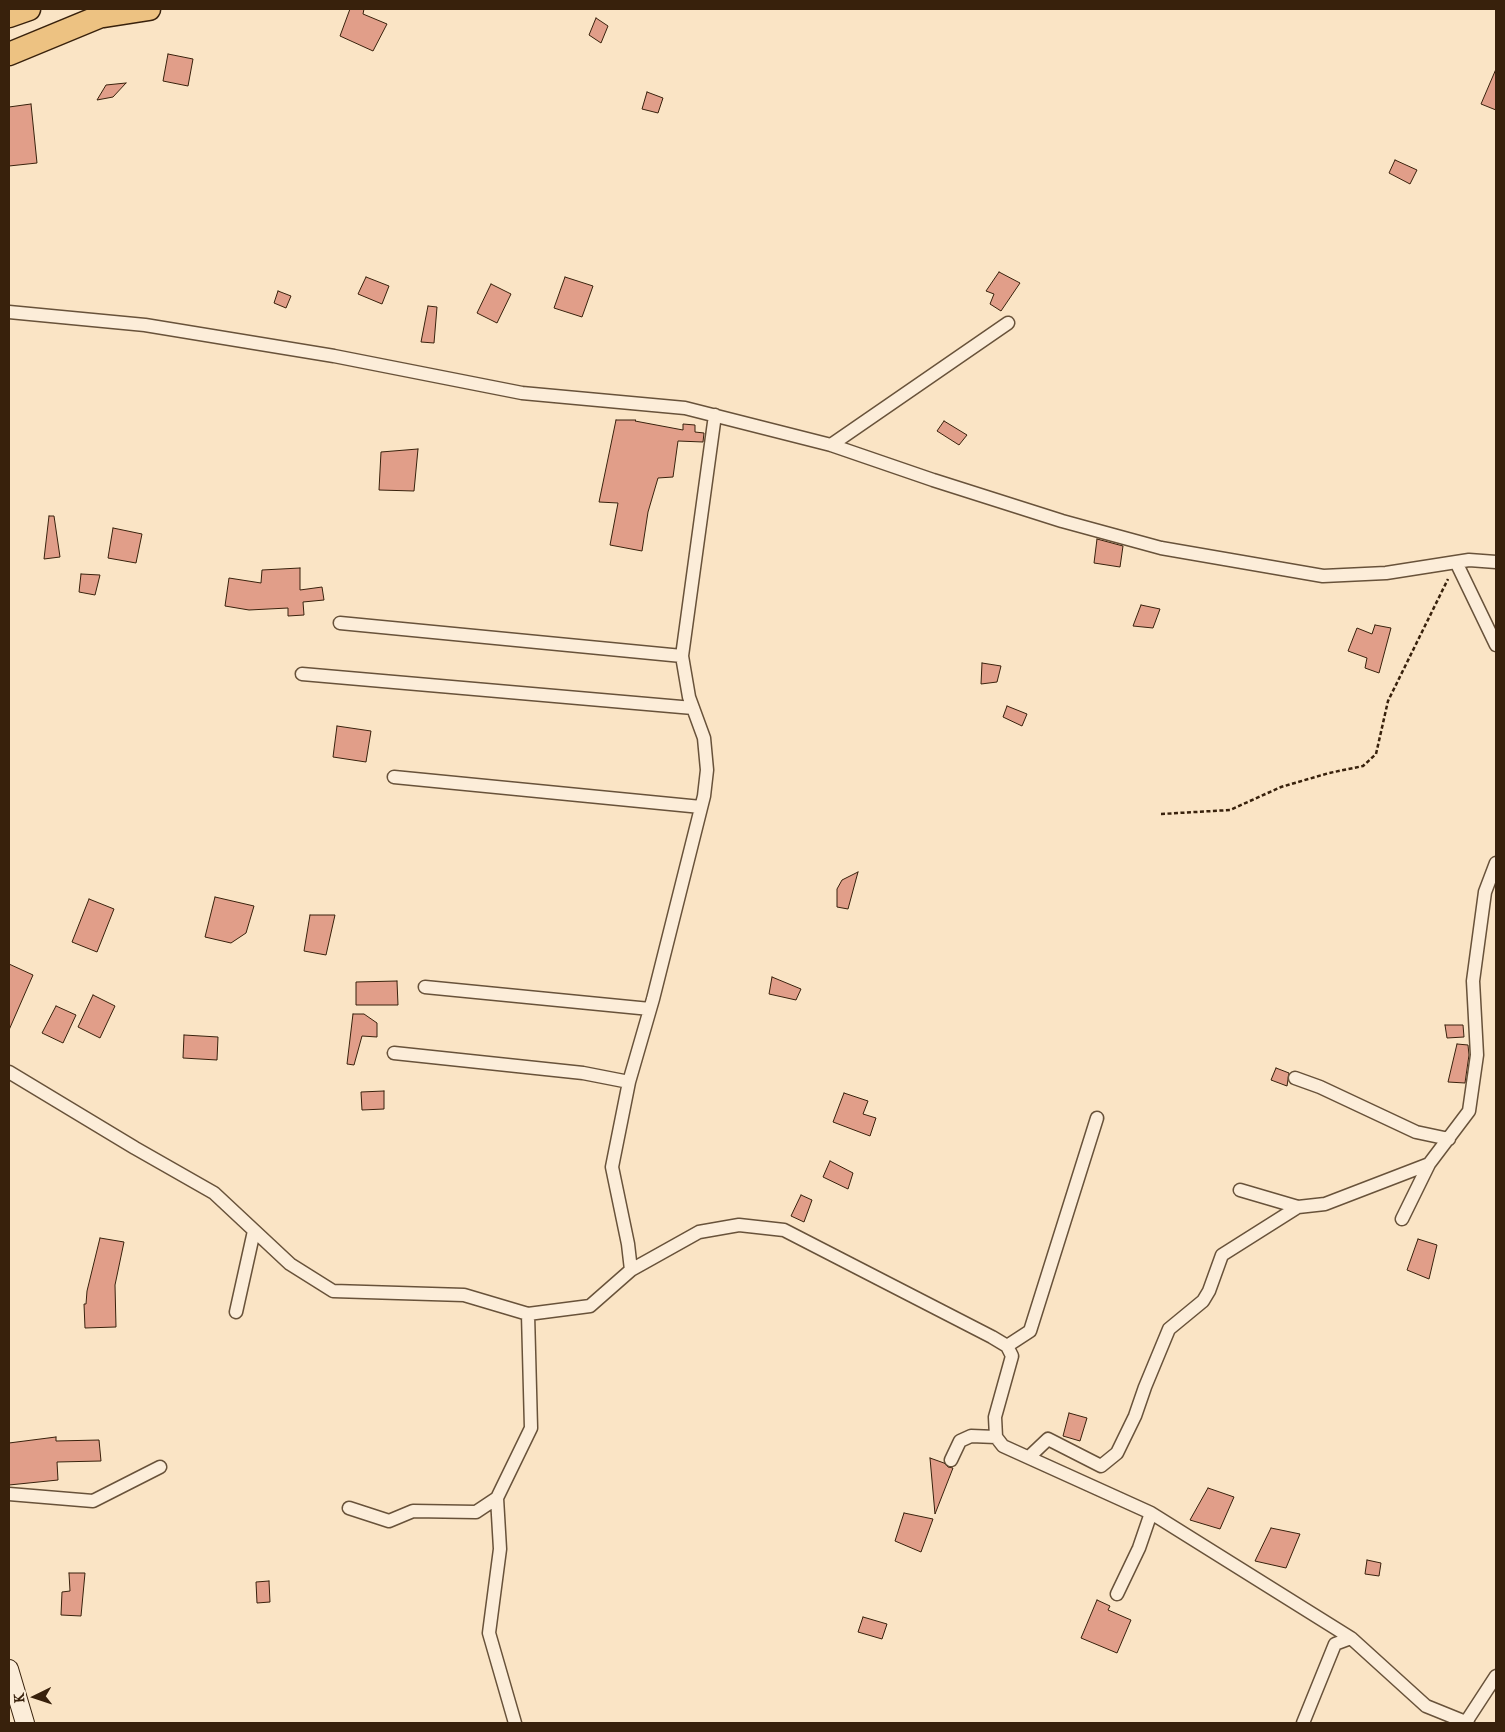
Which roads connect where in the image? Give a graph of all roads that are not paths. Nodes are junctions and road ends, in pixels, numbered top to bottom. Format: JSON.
{"nodes":[{"id":1,"x":29,"y":9,"type":"edge"},
{"id":2,"x":149,"y":9,"type":"edge"},
{"id":3,"x":108,"y":13,"type":"edge"},
{"id":4,"x":9,"y":16,"type":"edge"},
{"id":5,"x":9,"y":54,"type":"edge"},
{"id":6,"x":9,"y":312,"type":"edge"},
{"id":7,"x":1008,"y":323,"type":"dead end"},
{"id":8,"x":715,"y":415,"type":"junction"},
{"id":9,"x":831,"y":445,"type":"junction"},
{"id":10,"x":1456,"y":562,"type":"junction"},
{"id":11,"x":1496,"y":562,"type":"edge"},
{"id":12,"x":340,"y":624,"type":"dead end"},
{"id":13,"x":1496,"y":645,"type":"edge"},
{"id":14,"x":682,"y":656,"type":"junction"},
{"id":15,"x":302,"y":674,"type":"dead end"},
{"id":16,"x":693,"y":708,"type":"junction"},
{"id":17,"x":394,"y":777,"type":"dead end"},
{"id":18,"x":701,"y":807,"type":"junction"},
{"id":19,"x":1496,"y":863,"type":"edge"},
{"id":20,"x":425,"y":987,"type":"dead end"},
{"id":21,"x":650,"y":1008,"type":"junction"},
{"id":22,"x":394,"y":1053,"type":"dead end"},
{"id":23,"x":9,"y":1072,"type":"edge"},
{"id":24,"x":1295,"y":1078,"type":"dead end"},
{"id":25,"x":629,"y":1082,"type":"junction"},
{"id":26,"x":1097,"y":1118,"type":"dead end"},
{"id":27,"x":1448,"y":1139,"type":"junction"},
{"id":28,"x":1429,"y":1164,"type":"junction"},
{"id":29,"x":1240,"y":1190,"type":"dead end"},
{"id":30,"x":1298,"y":1207,"type":"junction"},
{"id":31,"x":1402,"y":1219,"type":"dead end"},
{"id":32,"x":254,"y":1231,"type":"junction"},
{"id":33,"x":631,"y":1270,"type":"junction"},
{"id":34,"x":236,"y":1312,"type":"dead end"},
{"id":35,"x":528,"y":1314,"type":"junction"},
{"id":36,"x":1007,"y":1346,"type":"junction"},
{"id":37,"x":996,"y":1437,"type":"junction"},
{"id":38,"x":1029,"y":1457,"type":"junction"},
{"id":39,"x":951,"y":1460,"type":"dead end"},
{"id":40,"x":160,"y":1467,"type":"dead end"},
{"id":41,"x":9,"y":1494,"type":"edge"},
{"id":42,"x":497,"y":1498,"type":"junction"},
{"id":43,"x":348,"y":1508,"type":"dead end"},
{"id":44,"x":1151,"y":1513,"type":"junction"},
{"id":45,"x":1117,"y":1594,"type":"dead end"},
{"id":46,"x":1351,"y":1638,"type":"junction"},
{"id":47,"x":9,"y":1670,"type":"edge"},
{"id":48,"x":1496,"y":1676,"type":"edge"},
{"id":49,"x":25,"y":1723,"type":"edge"},
{"id":50,"x":515,"y":1723,"type":"edge"},
{"id":51,"x":1303,"y":1723,"type":"edge"},
{"id":52,"x":1467,"y":1723,"type":"edge"}],
"edges":[{"from":1,"to":4,"type":"highway"},
{"from":2,"to":3,"type":"highway"},
{"from":3,"to":5,"type":"highway"},
{"from":6,"to":8,"type":"street"},
{"from":7,"to":9,"type":"street"},
{"from":8,"to":9,"type":"street"},
{"from":8,"to":14,"type":"street"},
{"from":9,"to":10,"type":"street"},
{"from":10,"to":11,"type":"street"},
{"from":10,"to":13,"type":"street"},
{"from":12,"to":14,"type":"street"},
{"from":14,"to":16,"type":"street"},
{"from":15,"to":16,"type":"street"},
{"from":16,"to":18,"type":"street"},
{"from":17,"to":18,"type":"street"},
{"from":18,"to":21,"type":"street"},
{"from":19,"to":27,"type":"street"},
{"from":20,"to":21,"type":"street"},
{"from":21,"to":25,"type":"street"},
{"from":22,"to":25,"type":"street"},
{"from":23,"to":32,"type":"street"},
{"from":24,"to":27,"type":"street"},
{"from":25,"to":33,"type":"street"},
{"from":26,"to":36,"type":"street"},
{"from":27,"to":28,"type":"street"},
{"from":28,"to":30,"type":"street"},
{"from":28,"to":31,"type":"street"},
{"from":29,"to":30,"type":"street"},
{"from":30,"to":38,"type":"street"},
{"from":32,"to":34,"type":"street"},
{"from":32,"to":35,"type":"street"},
{"from":33,"to":35,"type":"street"},
{"from":33,"to":36,"type":"street"},
{"from":35,"to":42,"type":"street"},
{"from":36,"to":37,"type":"street"},
{"from":37,"to":38,"type":"street"},
{"from":37,"to":39,"type":"street"},
{"from":38,"to":44,"type":"street"},
{"from":40,"to":41,"type":"street"},
{"from":42,"to":43,"type":"street"},
{"from":42,"to":50,"type":"street"},
{"from":44,"to":45,"type":"street"},
{"from":44,"to":46,"type":"street"},
{"from":46,"to":51,"type":"street"},
{"from":46,"to":52,"type":"street"},
{"from":47,"to":49,"type":"street"},
{"from":48,"to":52,"type":"street"}]}
